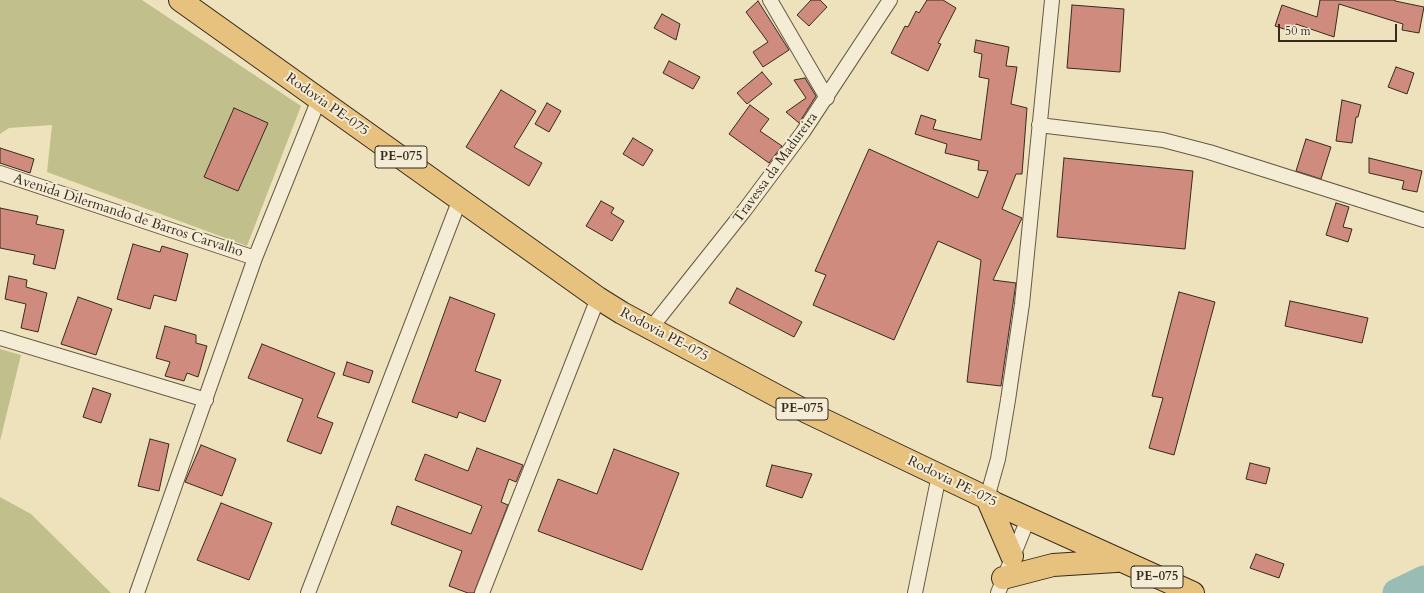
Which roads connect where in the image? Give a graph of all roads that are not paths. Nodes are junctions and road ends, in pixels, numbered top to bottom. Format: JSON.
{"nodes":[{"id":1,"x":180,"y":0,"type":"edge"},
{"id":2,"x":770,"y":0,"type":"edge"},
{"id":3,"x":890,"y":0,"type":"edge"},
{"id":4,"x":1052,"y":0,"type":"edge"},
{"id":5,"x":827,"y":98,"type":"junction"},
{"id":6,"x":319,"y":99,"type":"junction"},
{"id":7,"x":1039,"y":125,"type":"junction"},
{"id":8,"x":0,"y":173,"type":"edge"},
{"id":9,"x":460,"y":199,"type":"junction"},
{"id":10,"x":1424,"y":220,"type":"edge"},
{"id":11,"x":255,"y":258,"type":"junction"},
{"id":12,"x":598,"y":298,"type":"junction"},
{"id":13,"x":651,"y":328,"type":"junction"},
{"id":14,"x":0,"y":338,"type":"edge"},
{"id":15,"x":206,"y":400,"type":"junction"},
{"id":16,"x":939,"y":476,"type":"junction"},
{"id":17,"x":987,"y":498,"type":"junction"},
{"id":18,"x":1028,"y":519,"type":"junction"},
{"id":19,"x":1012,"y":556,"type":"junction"},
{"id":20,"x":1121,"y":561,"type":"junction"},
{"id":21,"x":1000,"y":585,"type":"edge"},
{"id":22,"x":137,"y":593,"type":"edge"},
{"id":23,"x":308,"y":593,"type":"edge"},
{"id":24,"x":482,"y":593,"type":"edge"},
{"id":25,"x":915,"y":593,"type":"edge"},
{"id":26,"x":1193,"y":593,"type":"edge"}],
"edges":[{"from":1,"to":6,"type":"main road","name":"Rodovia PE-075","number":"PE-075"},
{"from":2,"to":5,"type":"street"},
{"from":3,"to":5,"type":"street","name":"Travessa da Madureira"},
{"from":4,"to":7,"type":"street"},
{"from":5,"to":13,"type":"street","name":"Travessa da Madureira"},
{"from":6,"to":9,"type":"main road","name":"Rodovia PE-075","number":"PE-075"},
{"from":6,"to":11,"type":"street"},
{"from":7,"to":10,"type":"street"},
{"from":7,"to":17,"type":"street"},
{"from":8,"to":11,"type":"street","name":"Avenida Dilermando de Barros Carvalho"},
{"from":9,"to":12,"type":"main road","name":"Rodovia PE-075","number":"PE-075"},
{"from":9,"to":23,"type":"street"},
{"from":11,"to":15,"type":"street"},
{"from":12,"to":13,"type":"main road","name":"Rodovia PE-075","number":"PE-075"},
{"from":12,"to":24,"type":"street"},
{"from":13,"to":16,"type":"main road","name":"Rodovia PE-075","number":"PE-075"},
{"from":14,"to":15,"type":"street"},
{"from":15,"to":22,"type":"street"},
{"from":16,"to":17,"type":"main road","name":"Rodovia PE-075","number":"PE-075"},
{"from":16,"to":25,"type":"street"},
{"from":17,"to":18,"type":"main road","name":"Rodovia PE-075","number":"PE-075"},
{"from":17,"to":19,"type":"main road"},
{"from":18,"to":19,"type":"street"},
{"from":18,"to":20,"type":"main road","name":"Rodovia PE-075","number":"PE-075"},
{"from":19,"to":21,"type":"street"},
{"from":20,"to":21,"type":"main road"},
{"from":20,"to":26,"type":"main road","name":"Rodovia PE-075","number":"PE-075"}]}
